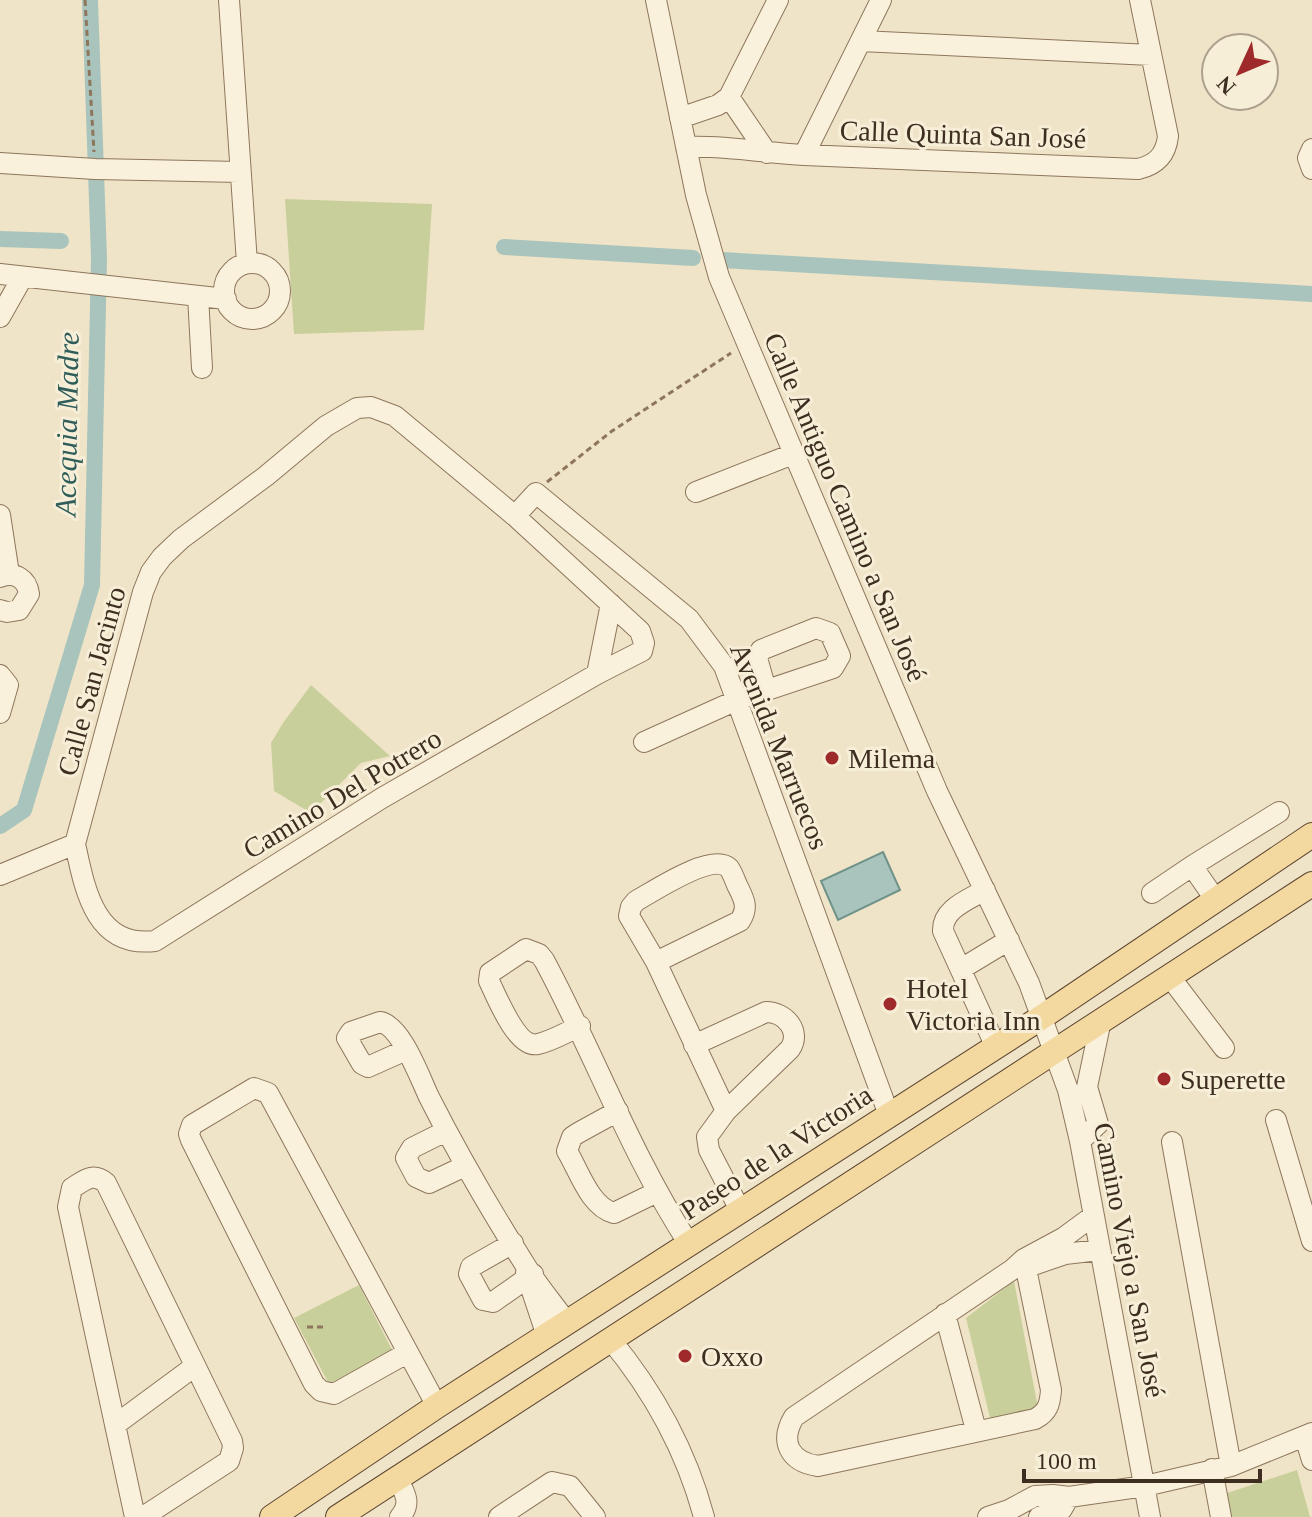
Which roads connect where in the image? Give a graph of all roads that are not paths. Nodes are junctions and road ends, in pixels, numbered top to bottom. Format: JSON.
{"nodes":[{"id":1,"x":229,"y":0,"type":"edge"},
{"id":2,"x":656,"y":0,"type":"edge"},
{"id":3,"x":778,"y":0,"type":"edge"},
{"id":4,"x":881,"y":0,"type":"edge"},
{"id":5,"x":1140,"y":0,"type":"edge"},
{"id":6,"x":861,"y":41,"type":"junction"},
{"id":7,"x":1151,"y":55,"type":"junction"},
{"id":8,"x":729,"y":97,"type":"junction"},
{"id":9,"x":680,"y":118,"type":"junction"},
{"id":10,"x":686,"y":147,"type":"junction"},
{"id":11,"x":1312,"y":149,"type":"edge"},
{"id":12,"x":767,"y":153,"type":"junction"},
{"id":13,"x":804,"y":155,"type":"junction"},
{"id":14,"x":0,"y":163,"type":"edge"},
{"id":15,"x":1312,"y":169,"type":"edge"},
{"id":16,"x":240,"y":172,"type":"junction"},
{"id":17,"x":247,"y":263,"type":"junction"},
{"id":18,"x":0,"y":274,"type":"edge"},
{"id":19,"x":22,"y":278,"type":"junction"},
{"id":20,"x":198,"y":296,"type":"junction"},
{"id":21,"x":226,"y":299,"type":"junction"},
{"id":22,"x":0,"y":317,"type":"edge"},
{"id":23,"x":202,"y":368,"type":"dead end"},
{"id":24,"x":793,"y":454,"type":"junction"},
{"id":25,"x":696,"y":492,"type":"dead end"},
{"id":26,"x":0,"y":515,"type":"edge"},
{"id":27,"x":515,"y":516,"type":"junction"},
{"id":28,"x":5,"y":575,"type":"edge"},
{"id":29,"x":611,"y":604,"type":"junction"},
{"id":30,"x":0,"y":610,"type":"edge"},
{"id":31,"x":597,"y":674,"type":"junction"},
{"id":32,"x":0,"y":675,"type":"edge"},
{"id":33,"x":766,"y":690,"type":"dead end"},
{"id":34,"x":737,"y":700,"type":"junction"},
{"id":35,"x":0,"y":713,"type":"edge"},
{"id":36,"x":644,"y":742,"type":"dead end"},
{"id":37,"x":1279,"y":812,"type":"dead end"},
{"id":38,"x":1312,"y":835,"type":"edge"},
{"id":39,"x":75,"y":844,"type":"junction"},
{"id":40,"x":1192,"y":866,"type":"junction"},
{"id":41,"x":0,"y":875,"type":"edge"},
{"id":42,"x":1312,"y":884,"type":"edge"},
{"id":43,"x":985,"y":890,"type":"junction"},
{"id":44,"x":1152,"y":893,"type":"dead end"},
{"id":45,"x":1215,"y":899,"type":"junction"},
{"id":46,"x":1009,"y":940,"type":"junction"},
{"id":47,"x":656,"y":962,"type":"junction"},
{"id":48,"x":961,"y":969,"type":"junction"},
{"id":49,"x":1170,"y":977,"type":"junction"},
{"id":50,"x":1042,"y":1017,"type":"junction"},
{"id":51,"x":1101,"y":1020,"type":"junction"},
{"id":52,"x":580,"y":1026,"type":"junction"},
{"id":53,"x":694,"y":1045,"type":"junction"},
{"id":54,"x":996,"y":1047,"type":"junction"},
{"id":55,"x":1224,"y":1048,"type":"dead end"},
{"id":56,"x":406,"y":1050,"type":"junction"},
{"id":57,"x":1054,"y":1050,"type":"junction"},
{"id":58,"x":618,"y":1111,"type":"junction"},
{"id":59,"x":726,"y":1111,"type":"junction"},
{"id":60,"x":889,"y":1115,"type":"junction"},
{"id":61,"x":1276,"y":1120,"type":"dead end"},
{"id":62,"x":446,"y":1131,"type":"junction"},
{"id":63,"x":1080,"y":1141,"type":"junction"},
{"id":64,"x":1172,"y":1142,"type":"dead end"},
{"id":65,"x":465,"y":1166,"type":"junction"},
{"id":66,"x":657,"y":1192,"type":"junction"},
{"id":67,"x":740,"y":1210,"type":"junction"},
{"id":68,"x":1093,"y":1216,"type":"junction"},
{"id":69,"x":1312,"y":1241,"type":"edge"},
{"id":70,"x":513,"y":1243,"type":"junction"},
{"id":71,"x":689,"y":1244,"type":"junction"},
{"id":72,"x":1099,"y":1250,"type":"junction"},
{"id":73,"x":1021,"y":1265,"type":"junction"},
{"id":74,"x":528,"y":1273,"type":"junction"},
{"id":75,"x":945,"y":1314,"type":"junction"},
{"id":76,"x":557,"y":1329,"type":"junction"},
{"id":77,"x":610,"y":1339,"type":"junction"},
{"id":78,"x":407,"y":1353,"type":"junction"},
{"id":79,"x":195,"y":1366,"type":"junction"},
{"id":80,"x":437,"y":1406,"type":"junction"},
{"id":81,"x":115,"y":1425,"type":"junction"},
{"id":82,"x":976,"y":1430,"type":"junction"},
{"id":83,"x":1308,"y":1435,"type":"edge"},
{"id":84,"x":1312,"y":1460,"type":"edge"},
{"id":85,"x":1222,"y":1468,"type":"junction"},
{"id":86,"x":397,"y":1478,"type":"junction"},
{"id":87,"x":1145,"y":1486,"type":"junction"},
{"id":88,"x":1069,"y":1497,"type":"junction"},
{"id":89,"x":1017,"y":1514,"type":"edge"},
{"id":90,"x":135,"y":1517,"type":"edge"},
{"id":91,"x":143,"y":1517,"type":"edge"},
{"id":92,"x":272,"y":1517,"type":"edge"},
{"id":93,"x":338,"y":1517,"type":"edge"},
{"id":94,"x":400,"y":1517,"type":"edge"},
{"id":95,"x":499,"y":1517,"type":"edge"},
{"id":96,"x":595,"y":1517,"type":"edge"},
{"id":97,"x":704,"y":1517,"type":"edge"},
{"id":98,"x":988,"y":1517,"type":"edge"},
{"id":99,"x":1039,"y":1517,"type":"edge"},
{"id":100,"x":1150,"y":1517,"type":"edge"},
{"id":101,"x":1221,"y":1517,"type":"edge"}],
"edges":[{"from":1,"to":16,"type":"street"},
{"from":2,"to":9,"type":"street","name":"Calle Antiguo Camino a San José"},
{"from":3,"to":8,"type":"street"},
{"from":4,"to":6,"type":"street"},
{"from":5,"to":7,"type":"street"},
{"from":6,"to":7,"type":"street"},
{"from":6,"to":13,"type":"street"},
{"from":7,"to":13,"type":"street","name":"Calle Quinta San José"},
{"from":8,"to":9,"type":"street"},
{"from":8,"to":12,"type":"street"},
{"from":9,"to":10,"type":"street","name":"Calle Antiguo Camino a San José"},
{"from":10,"to":12,"type":"street","name":"Calle Quinta San José"},
{"from":10,"to":24,"type":"street","name":"Calle Antiguo Camino a San José"},
{"from":11,"to":15,"type":"street"},
{"from":12,"to":13,"type":"street","name":"Calle Quinta San José"},
{"from":14,"to":16,"type":"street"},
{"from":16,"to":17,"type":"street"},
{"from":17,"to":21,"type":"street"},
{"from":17,"to":21,"type":"street"},
{"from":18,"to":19,"type":"street"},
{"from":19,"to":20,"type":"street"},
{"from":19,"to":22,"type":"street"},
{"from":20,"to":21,"type":"street"},
{"from":20,"to":23,"type":"street"},
{"from":24,"to":25,"type":"street"},
{"from":24,"to":43,"type":"street","name":"Calle Antiguo Camino a San José"},
{"from":26,"to":28,"type":"street"},
{"from":27,"to":29,"type":"street"},
{"from":27,"to":34,"type":"street","name":"Avenida Marruecos"},
{"from":27,"to":39,"type":"street","name":"Calle San Jacinto"},
{"from":28,"to":30,"type":"street"},
{"from":29,"to":31,"type":"street"},
{"from":29,"to":31,"type":"street","name":"Camino Del Potrero"},
{"from":31,"to":39,"type":"street","name":"Camino Del Potrero"},
{"from":32,"to":35,"type":"street"},
{"from":33,"to":34,"type":"street"},
{"from":34,"to":36,"type":"street"},
{"from":34,"to":60,"type":"street","name":"Avenida Marruecos"},
{"from":37,"to":40,"type":"street"},
{"from":38,"to":45,"type":"main road","name":"Paseo de la Victoria"},
{"from":39,"to":41,"type":"street"},
{"from":40,"to":44,"type":"street"},
{"from":40,"to":45,"type":"street"},
{"from":42,"to":49,"type":"main road"},
{"from":43,"to":46,"type":"street","name":"Calle Antiguo Camino a San José"},
{"from":43,"to":48,"type":"street"},
{"from":45,"to":50,"type":"main road","name":"Paseo de la Victoria"},
{"from":46,"to":48,"type":"street"},
{"from":46,"to":50,"type":"street","name":"Calle Antiguo Camino a San José"},
{"from":47,"to":47,"type":"street"},
{"from":47,"to":53,"type":"street"},
{"from":48,"to":54,"type":"street"},
{"from":49,"to":51,"type":"main road"},
{"from":49,"to":55,"type":"street"},
{"from":50,"to":54,"type":"main road","name":"Paseo de la Victoria"},
{"from":50,"to":57,"type":"street","name":"Camino Viejo a San José"},
{"from":51,"to":57,"type":"main road"},
{"from":51,"to":63,"type":"street"},
{"from":52,"to":52,"type":"street"},
{"from":52,"to":58,"type":"street"},
{"from":53,"to":59,"type":"street"},
{"from":53,"to":59,"type":"street"},
{"from":54,"to":60,"type":"main road","name":"Paseo de la Victoria"},
{"from":56,"to":56,"type":"street"},
{"from":56,"to":62,"type":"street"},
{"from":57,"to":63,"type":"street","name":"Camino Viejo a San José"},
{"from":57,"to":77,"type":"main road"},
{"from":58,"to":66,"type":"street"},
{"from":58,"to":66,"type":"street"},
{"from":59,"to":67,"type":"street"},
{"from":60,"to":67,"type":"main road","name":"Paseo de la Victoria"},
{"from":61,"to":69,"type":"street"},
{"from":62,"to":65,"type":"street"},
{"from":62,"to":65,"type":"street"},
{"from":63,"to":68,"type":"street","name":"Camino Viejo a San José"},
{"from":64,"to":85,"type":"street"},
{"from":65,"to":70,"type":"street"},
{"from":66,"to":71,"type":"street"},
{"from":67,"to":71,"type":"main road","name":"Paseo de la Victoria"},
{"from":68,"to":72,"type":"street","name":"Camino Viejo a San José"},
{"from":68,"to":73,"type":"street"},
{"from":70,"to":74,"type":"street"},
{"from":70,"to":74,"type":"street"},
{"from":71,"to":76,"type":"main road","name":"Paseo de la Victoria"},
{"from":72,"to":73,"type":"street"},
{"from":72,"to":87,"type":"street","name":"Camino Viejo a San José"},
{"from":73,"to":75,"type":"street"},
{"from":73,"to":82,"type":"street"},
{"from":74,"to":76,"type":"street"},
{"from":75,"to":82,"type":"street"},
{"from":75,"to":82,"type":"street"},
{"from":76,"to":80,"type":"main road","name":"Paseo de la Victoria"},
{"from":77,"to":86,"type":"main road"},
{"from":77,"to":97,"type":"street"},
{"from":78,"to":78,"type":"street"},
{"from":78,"to":80,"type":"street"},
{"from":79,"to":81,"type":"street"},
{"from":79,"to":81,"type":"street"},
{"from":79,"to":91,"type":"street"},
{"from":80,"to":92,"type":"main road","name":"Paseo de la Victoria"},
{"from":81,"to":90,"type":"street"},
{"from":83,"to":84,"type":"street"},
{"from":83,"to":85,"type":"street"},
{"from":85,"to":87,"type":"street"},
{"from":85,"to":101,"type":"street"},
{"from":86,"to":93,"type":"main road"},
{"from":86,"to":94,"type":"street"},
{"from":87,"to":88,"type":"street"},
{"from":87,"to":100,"type":"street","name":"Camino Viejo a San José"},
{"from":88,"to":89,"type":"street"},
{"from":88,"to":99,"type":"street"},
{"from":89,"to":98,"type":"street"},
{"from":95,"to":96,"type":"street"}]}
